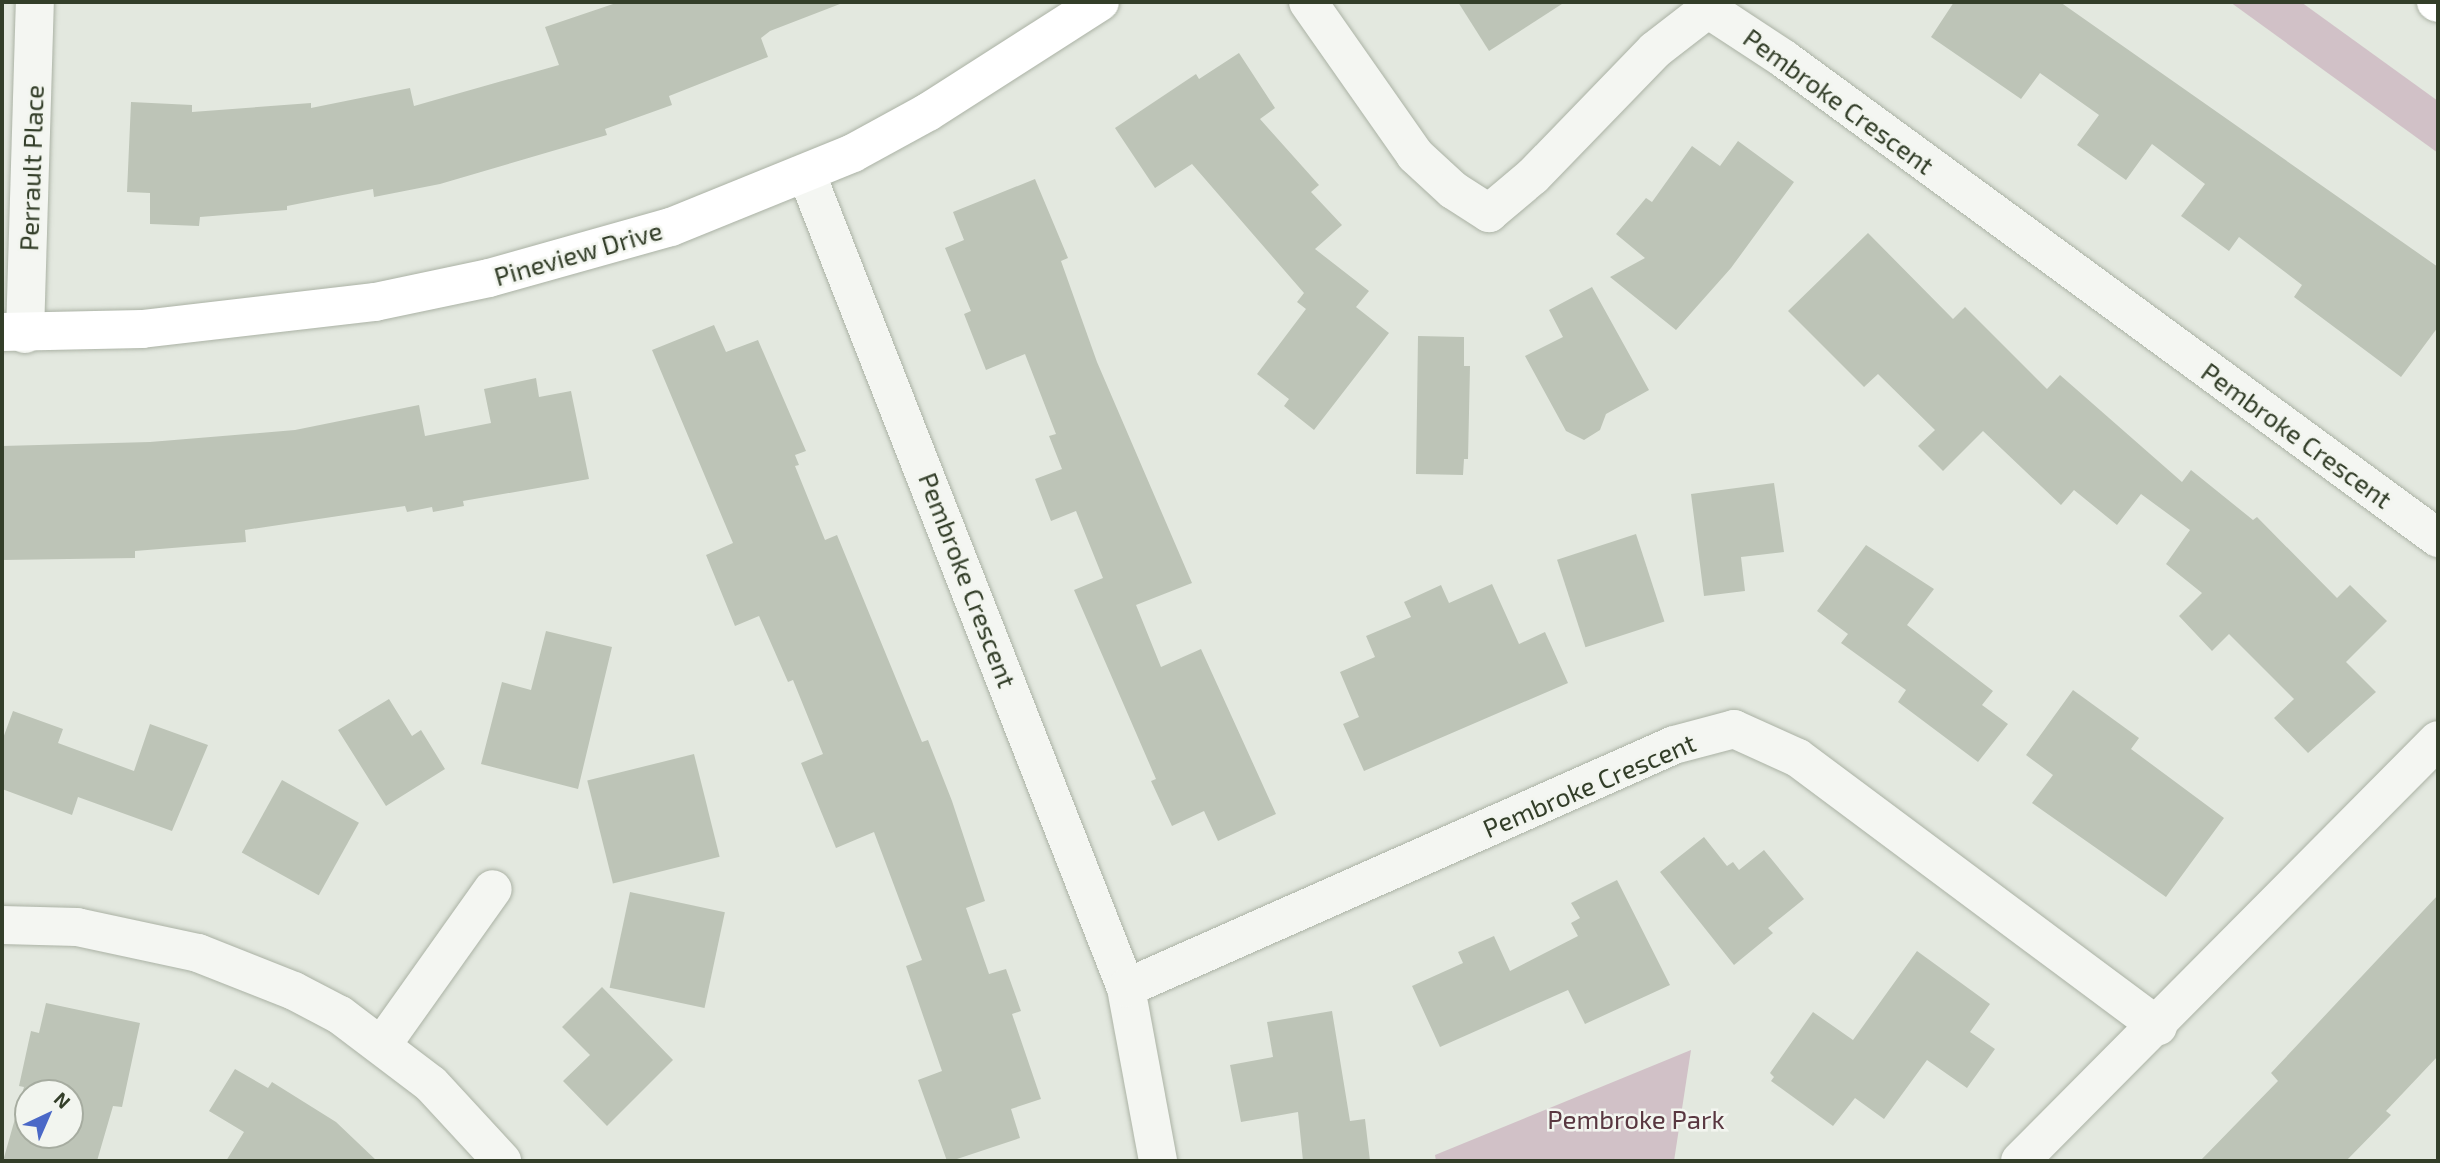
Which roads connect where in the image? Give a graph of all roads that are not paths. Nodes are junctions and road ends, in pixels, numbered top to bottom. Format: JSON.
{"nodes":[{"id":1,"x":35,"y":2,"type":"edge"},
{"id":2,"x":1100,"y":2,"type":"edge"},
{"id":3,"x":1308,"y":2,"type":"edge"},
{"id":4,"x":807,"y":175,"type":"junction"},
{"id":5,"x":13,"y":333,"type":"edge"},
{"id":6,"x":2438,"y":538,"type":"edge"},
{"id":7,"x":2438,"y":740,"type":"edge"},
{"id":8,"x":492,"y":890,"type":"dead end"},
{"id":9,"x":2,"y":925,"type":"edge"},
{"id":10,"x":1126,"y":988,"type":"junction"},
{"id":11,"x":2158,"y":1026,"type":"junction"},
{"id":12,"x":382,"y":1045,"type":"junction"},
{"id":13,"x":502,"y":1161,"type":"edge"},
{"id":14,"x":1158,"y":1161,"type":"edge"},
{"id":15,"x":2020,"y":1161,"type":"edge"}],
"edges":[{"from":1,"to":5,"type":"street","name":"Perrault Place"},
{"from":2,"to":4,"type":"street","name":"Pineview Drive"},
{"from":3,"to":6,"type":"street","name":"Pembroke Crescent"},
{"from":4,"to":5,"type":"street","name":"Pineview Drive"},
{"from":4,"to":10,"type":"street","name":"Pembroke Crescent"},
{"from":7,"to":11,"type":"street"},
{"from":8,"to":12,"type":"street"},
{"from":9,"to":12,"type":"street"},
{"from":10,"to":11,"type":"street","name":"Pembroke Crescent"},
{"from":10,"to":14,"type":"street","name":"Pembroke Crescent"},
{"from":11,"to":15,"type":"street"},
{"from":12,"to":13,"type":"street"}]}
